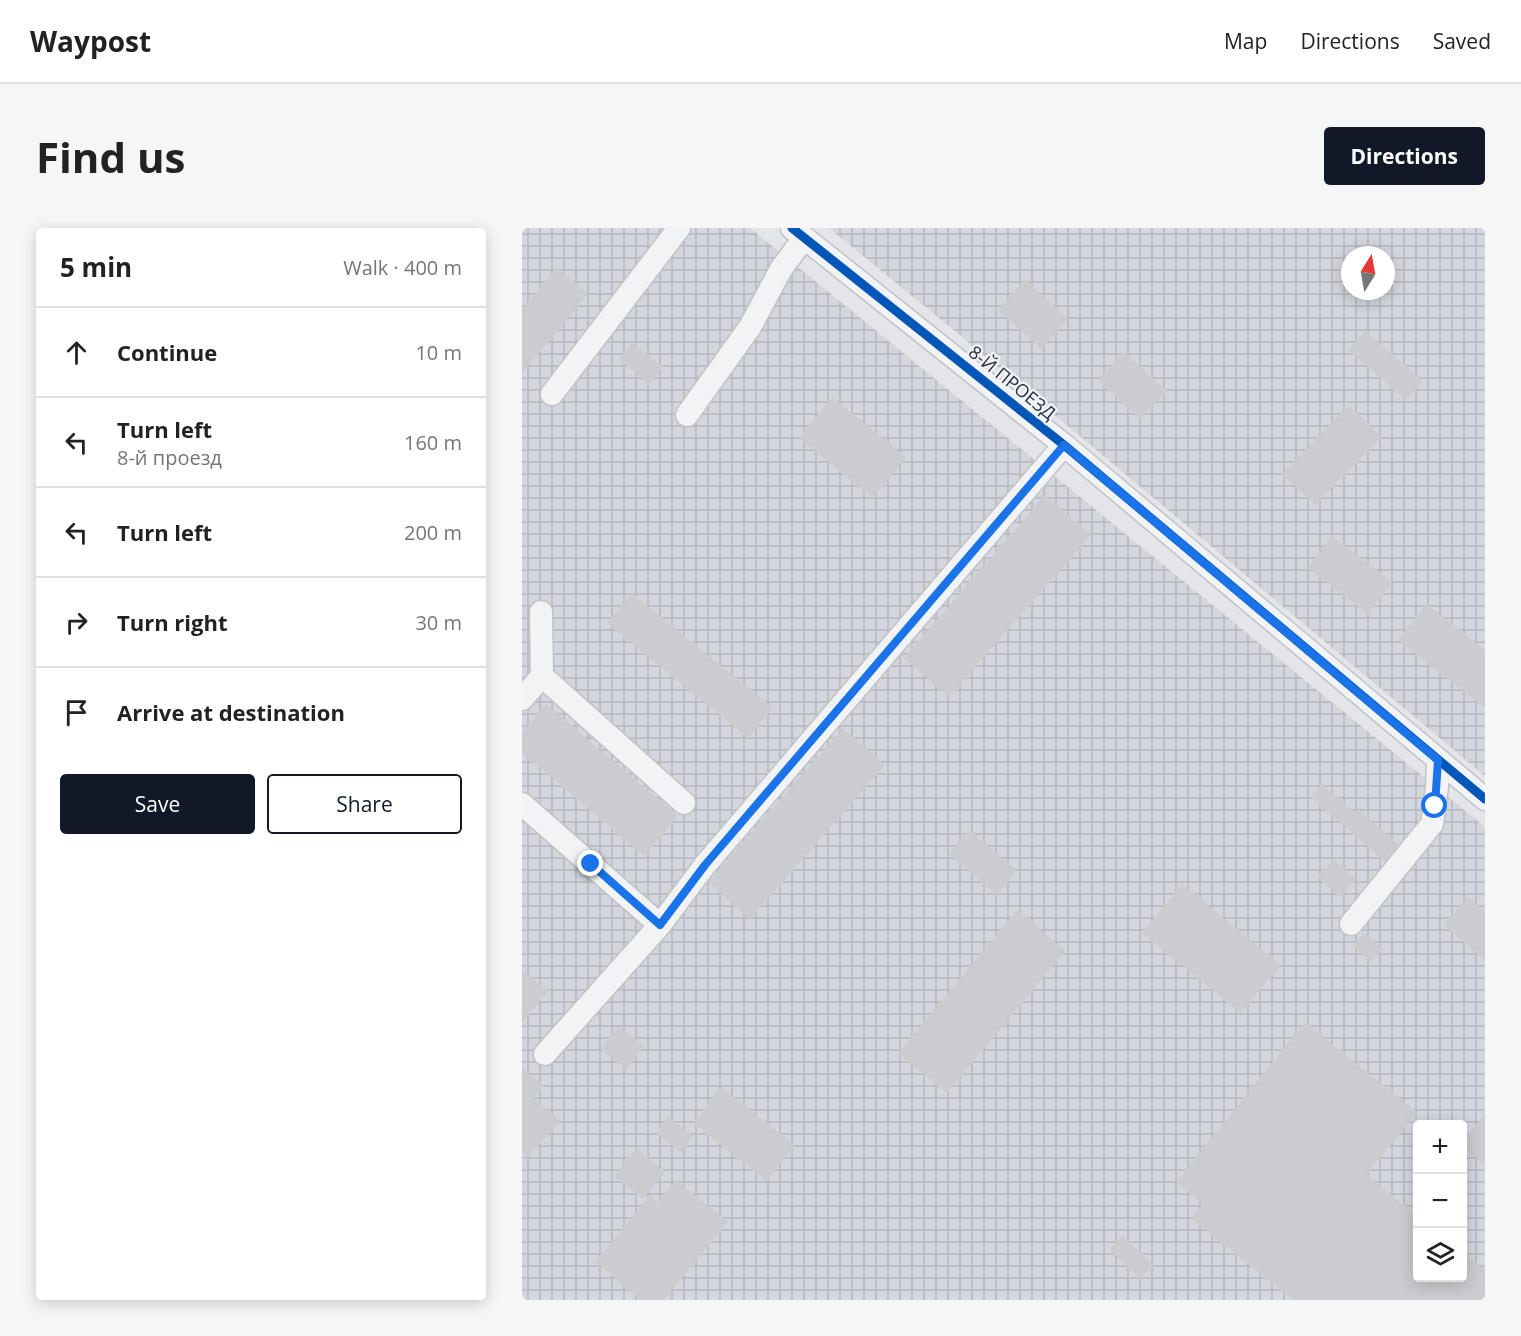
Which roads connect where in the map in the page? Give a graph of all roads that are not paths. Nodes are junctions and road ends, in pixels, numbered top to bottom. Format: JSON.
{"nodes":[{"id":1,"x":679,"y":228,"type":"edge"},
{"id":2,"x":798,"y":233,"type":"edge"},
{"id":3,"x":552,"y":393,"type":"dead end"},
{"id":4,"x":687,"y":415,"type":"dead end"},
{"id":5,"x":1064,"y":445,"type":"junction"},
{"id":6,"x":541,"y":612,"type":"dead end"},
{"id":7,"x":542,"y":676,"type":"junction"},
{"id":8,"x":522,"y":699,"type":"edge"},
{"id":9,"x":1438,"y":760,"type":"junction"},
{"id":10,"x":1485,"y":799,"type":"edge"},
{"id":11,"x":684,"y":803,"type":"dead end"},
{"id":12,"x":522,"y":804,"type":"edge"},
{"id":13,"x":1351,"y":924,"type":"dead end"},
{"id":14,"x":660,"y":925,"type":"junction"},
{"id":15,"x":546,"y":1054,"type":"dead end"}],
"edges":[{"from":1,"to":3,"type":"street"},
{"from":2,"to":4,"type":"street"},
{"from":2,"to":5,"type":"street","name":"8-Й ПРОЕЗД"},
{"from":5,"to":9,"type":"street","name":"8-Й ПРОЕЗД"},
{"from":5,"to":14,"type":"street"},
{"from":6,"to":7,"type":"street"},
{"from":7,"to":8,"type":"street"},
{"from":7,"to":11,"type":"street"},
{"from":9,"to":10,"type":"street","name":"8-Й ПРОЕЗД"},
{"from":9,"to":13,"type":"street"},
{"from":12,"to":14,"type":"street"},
{"from":14,"to":15,"type":"street"}]}
